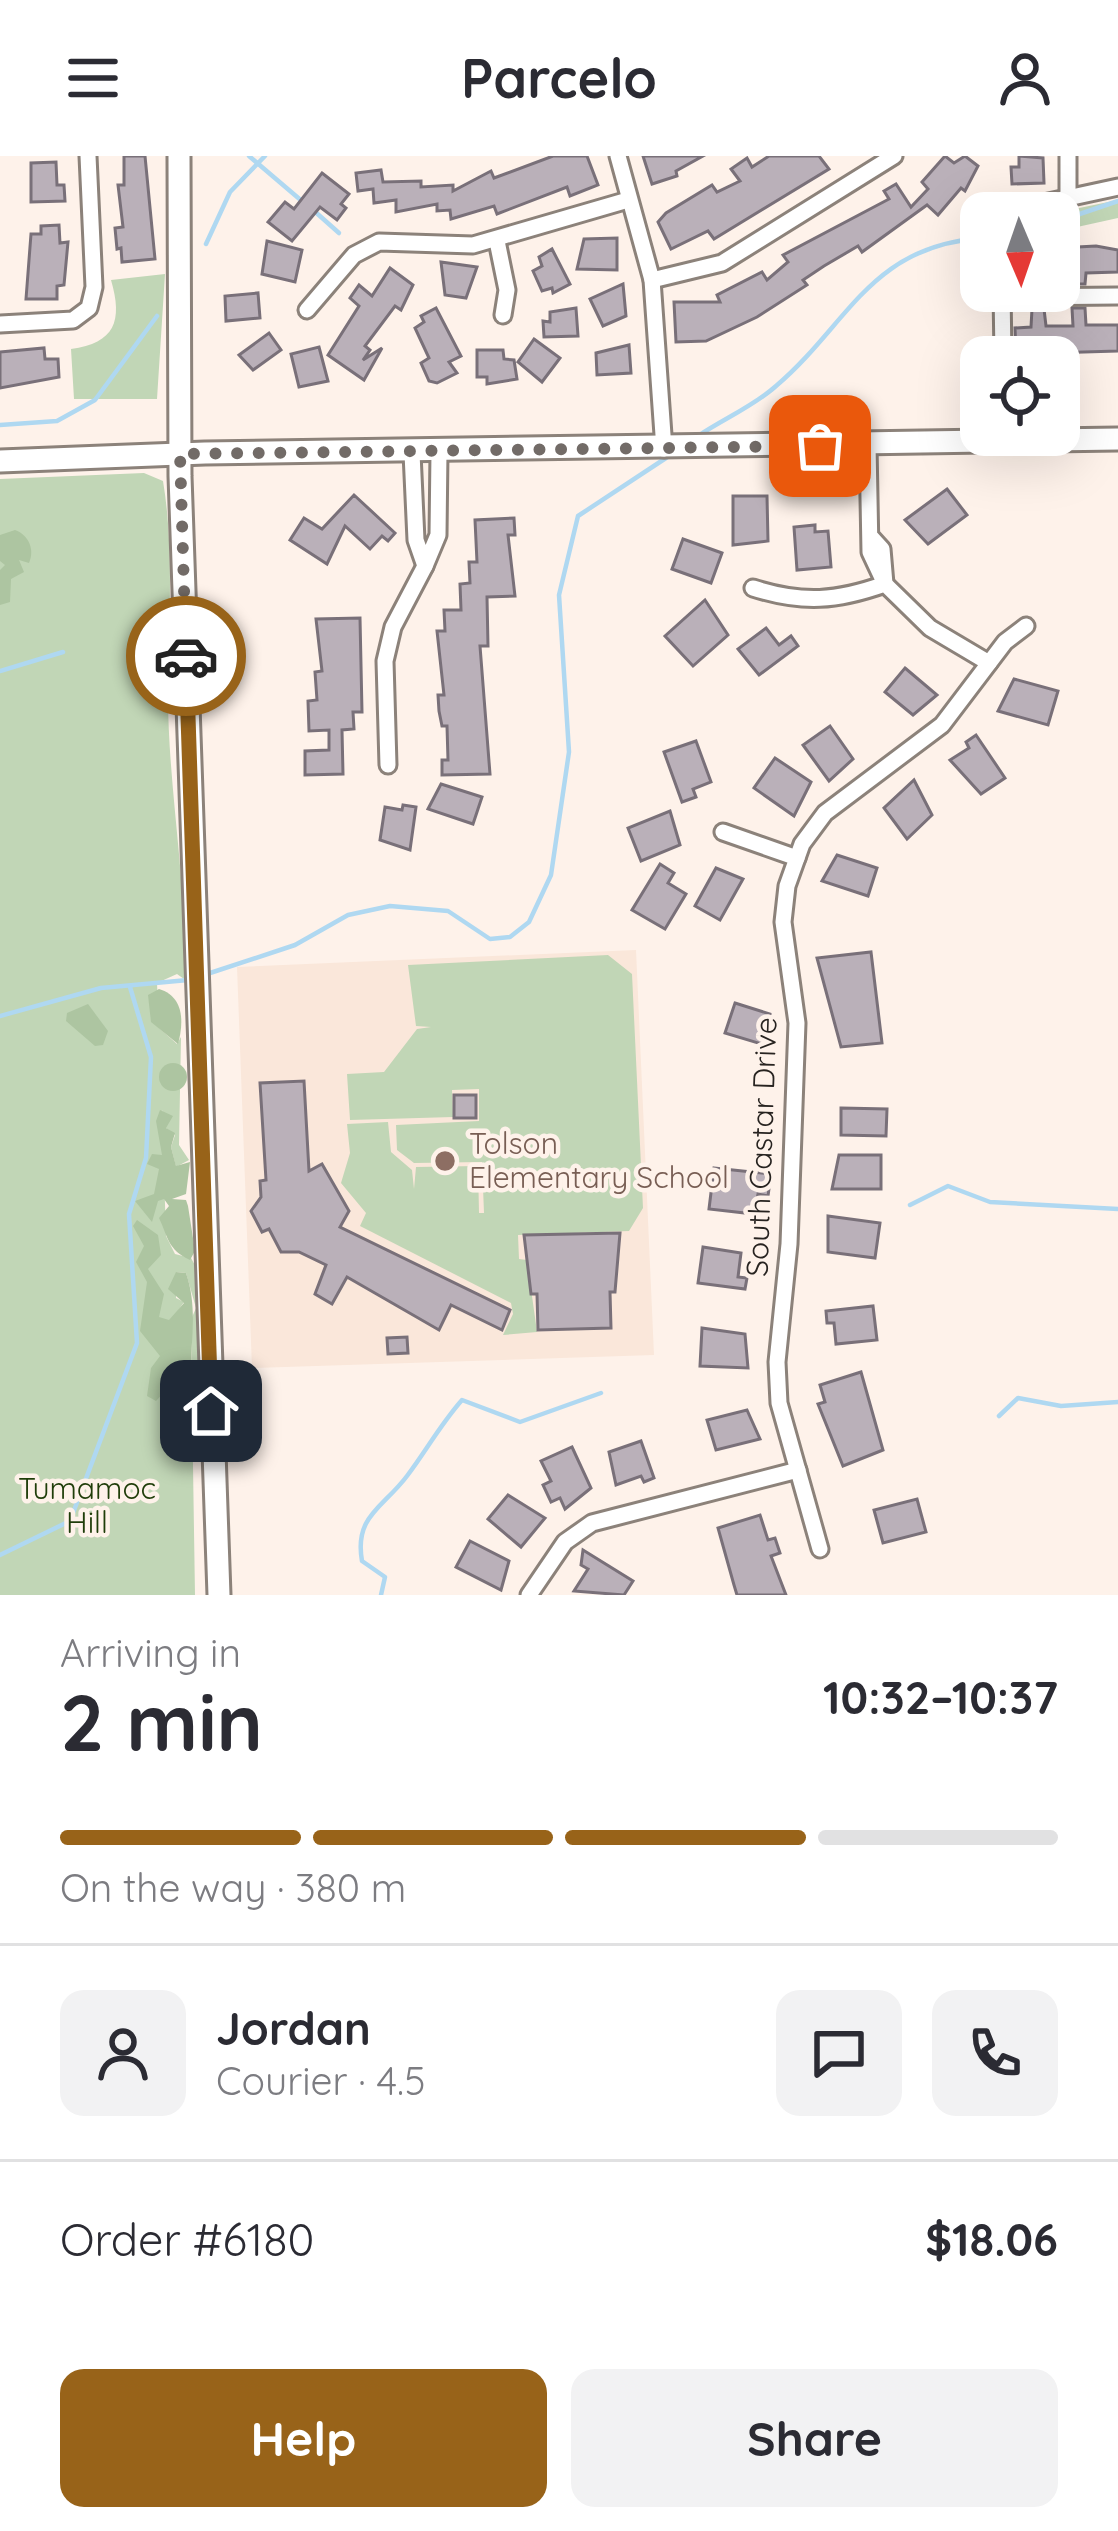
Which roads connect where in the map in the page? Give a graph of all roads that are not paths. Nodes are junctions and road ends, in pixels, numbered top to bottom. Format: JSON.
{"nodes":[{"id":1,"x":88,"y":156,"type":"edge"},
{"id":2,"x":179,"y":156,"type":"edge"},
{"id":3,"x":618,"y":156,"type":"edge"},
{"id":4,"x":894,"y":156,"type":"edge"},
{"id":5,"x":1068,"y":156,"type":"edge"},
{"id":6,"x":1118,"y":187,"type":"edge"},
{"id":7,"x":1069,"y":192,"type":"edge"},
{"id":8,"x":1080,"y":194,"type":"edge"},
{"id":9,"x":628,"y":200,"type":"junction"},
{"id":10,"x":497,"y":241,"type":"junction"},
{"id":11,"x":652,"y":280,"type":"junction"},
{"id":12,"x":1080,"y":295,"type":"edge"},
{"id":13,"x":1118,"y":296,"type":"edge"},
{"id":14,"x":307,"y":310,"type":"dead end"},
{"id":15,"x":503,"y":315,"type":"dead end"},
{"id":16,"x":0,"y":324,"type":"edge"},
{"id":17,"x":1080,"y":439,"type":"edge"},
{"id":18,"x":1118,"y":439,"type":"edge"},
{"id":19,"x":960,"y":442,"type":"edge"},
{"id":20,"x":868,"y":445,"type":"junction"},
{"id":21,"x":664,"y":449,"type":"junction"},
{"id":22,"x":439,"y":452,"type":"junction"},
{"id":23,"x":412,"y":453,"type":"junction"},
{"id":24,"x":180,"y":454,"type":"junction"},
{"id":25,"x":0,"y":461,"type":"edge"},
{"id":26,"x":439,"y":514,"type":"junction"},
{"id":27,"x":415,"y":515,"type":"junction"},
{"id":28,"x":425,"y":566,"type":"junction"},
{"id":29,"x":885,"y":584,"type":"junction"},
{"id":30,"x":753,"y":588,"type":"dead end"},
{"id":31,"x":1026,"y":626,"type":"dead end"},
{"id":32,"x":989,"y":663,"type":"junction"},
{"id":33,"x":388,"y":765,"type":"dead end"},
{"id":34,"x":723,"y":832,"type":"dead end"},
{"id":35,"x":797,"y":858,"type":"junction"},
{"id":36,"x":798,"y":1470,"type":"junction"},
{"id":37,"x":820,"y":1549,"type":"dead end"},
{"id":38,"x":219,"y":1595,"type":"edge"},
{"id":39,"x":529,"y":1595,"type":"edge"}],
"edges":[{"from":1,"to":16,"type":"street"},
{"from":2,"to":24,"type":"main road"},
{"from":3,"to":9,"type":"street"},
{"from":4,"to":11,"type":"street"},
{"from":5,"to":7,"type":"street"},
{"from":6,"to":8,"type":"street"},
{"from":9,"to":10,"type":"street"},
{"from":9,"to":11,"type":"street"},
{"from":10,"to":14,"type":"street"},
{"from":10,"to":15,"type":"street"},
{"from":11,"to":21,"type":"street"},
{"from":12,"to":13,"type":"street"},
{"from":17,"to":18,"type":"main road"},
{"from":19,"to":20,"type":"main road"},
{"from":20,"to":21,"type":"main road"},
{"from":20,"to":29,"type":"street"},
{"from":21,"to":22,"type":"main road"},
{"from":22,"to":23,"type":"main road"},
{"from":22,"to":26,"type":"street"},
{"from":23,"to":24,"type":"main road"},
{"from":23,"to":27,"type":"street"},
{"from":24,"to":25,"type":"main road"},
{"from":24,"to":38,"type":"main road"},
{"from":26,"to":27,"type":"street"},
{"from":26,"to":28,"type":"street"},
{"from":27,"to":28,"type":"street"},
{"from":28,"to":33,"type":"street"},
{"from":29,"to":30,"type":"street"},
{"from":29,"to":32,"type":"street"},
{"from":31,"to":32,"type":"street","name":"South Castar Drive"},
{"from":32,"to":35,"type":"street","name":"South Castar Drive"},
{"from":34,"to":35,"type":"street"},
{"from":35,"to":36,"type":"street","name":"South Castar Drive"},
{"from":36,"to":37,"type":"street","name":"South Castar Drive"},
{"from":36,"to":39,"type":"street"}]}
